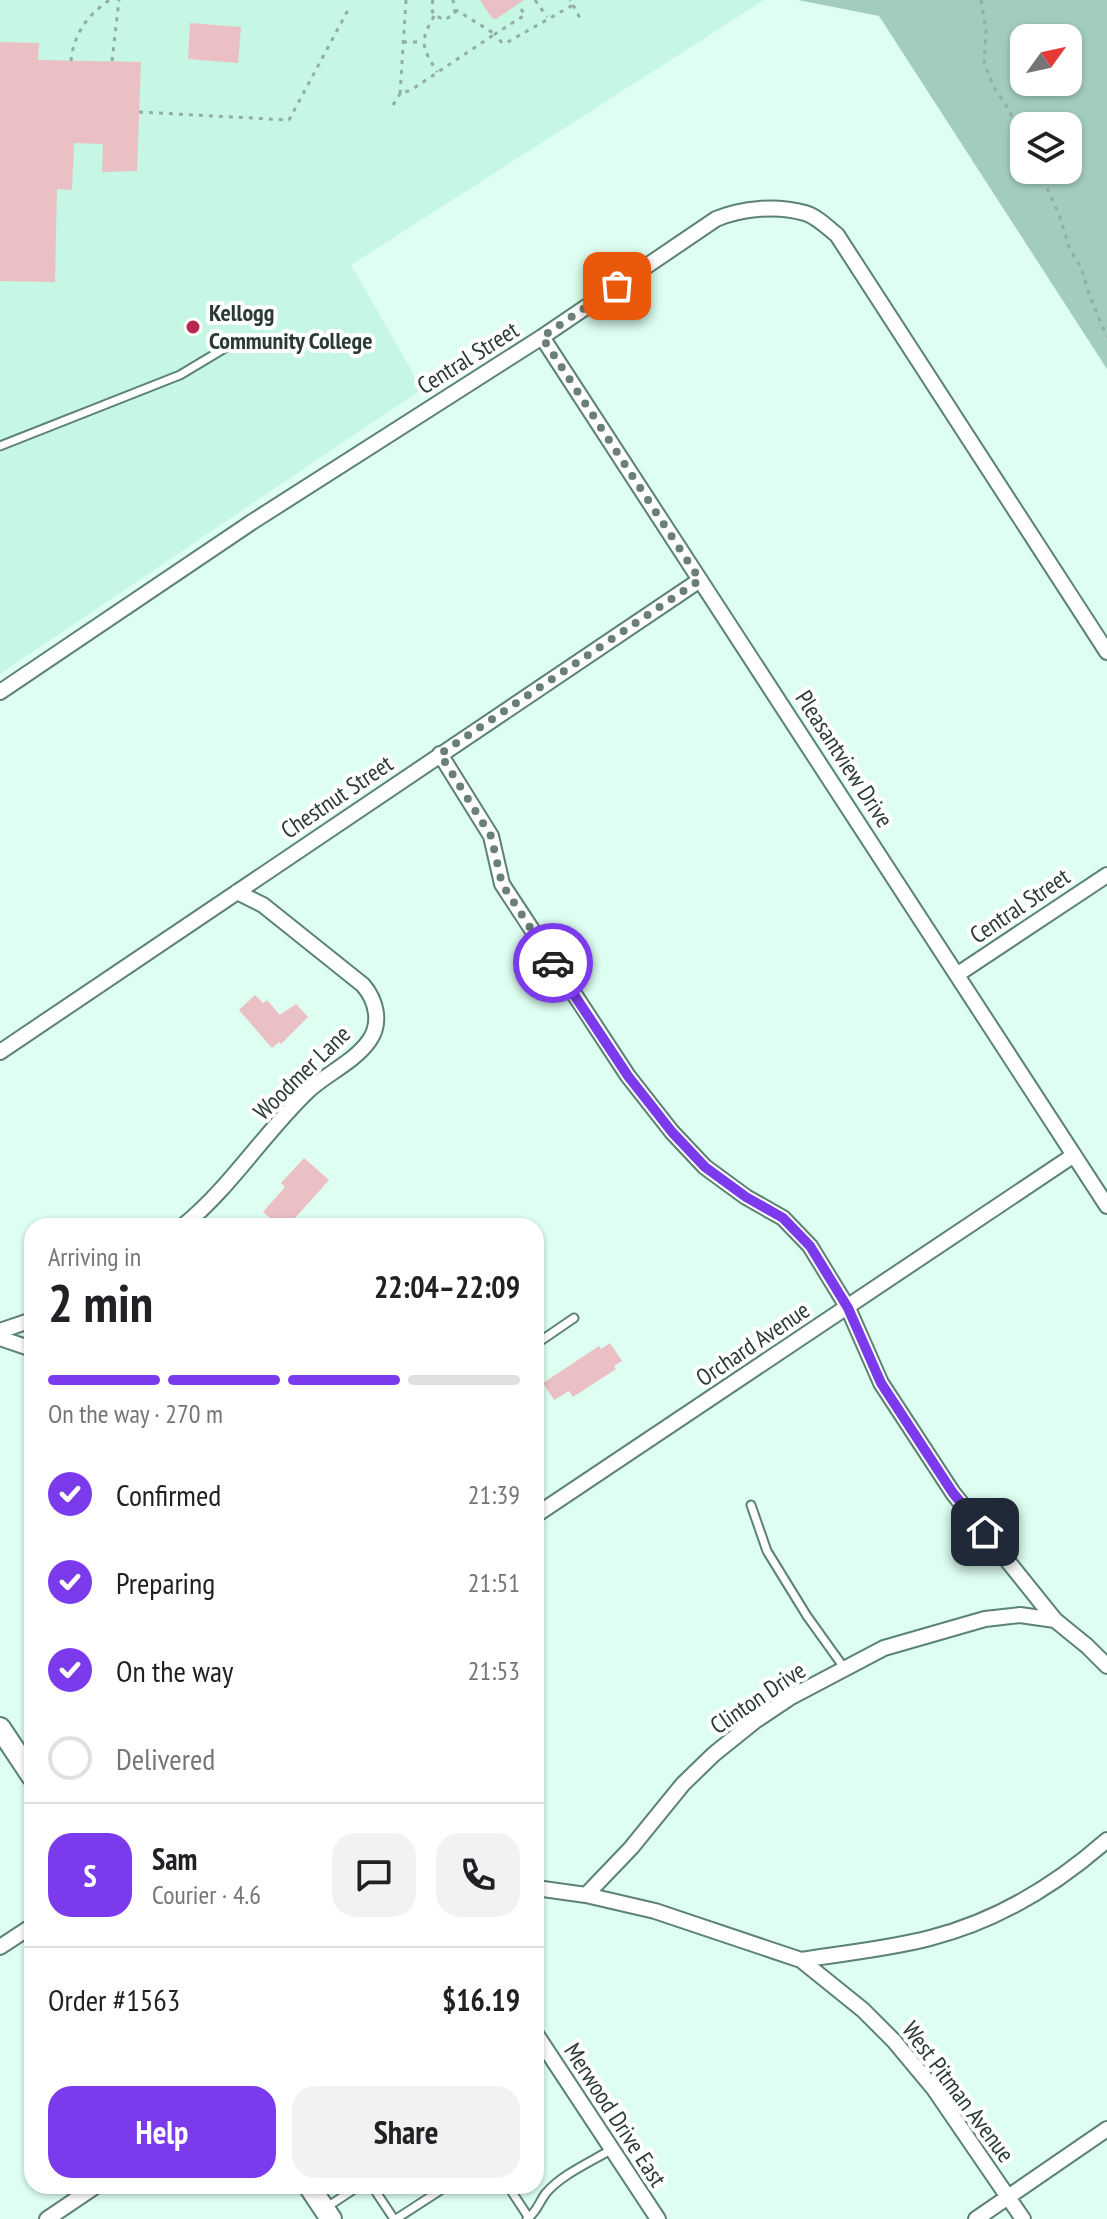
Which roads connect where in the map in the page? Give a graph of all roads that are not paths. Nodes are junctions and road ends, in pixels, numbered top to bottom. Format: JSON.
{"nodes":[{"id":1,"x":542,"y":337,"type":"junction"},
{"id":2,"x":235,"y":342,"type":"dead end"},
{"id":3,"x":0,"y":446,"type":"edge"},
{"id":4,"x":700,"y":580,"type":"junction"},
{"id":5,"x":1107,"y":652,"type":"edge"},
{"id":6,"x":0,"y":692,"type":"edge"},
{"id":7,"x":440,"y":754,"type":"junction"},
{"id":8,"x":1107,"y":875,"type":"edge"},
{"id":9,"x":237,"y":892,"type":"junction"},
{"id":10,"x":958,"y":974,"type":"junction"},
{"id":11,"x":0,"y":1052,"type":"edge"},
{"id":12,"x":1074,"y":1155,"type":"junction"},
{"id":13,"x":1107,"y":1206,"type":"edge"},
{"id":14,"x":190,"y":1218,"type":"edge"},
{"id":15,"x":848,"y":1308,"type":"junction"},
{"id":16,"x":574,"y":1318,"type":"dead end"},
{"id":17,"x":24,"y":1323,"type":"edge"},
{"id":18,"x":0,"y":1331,"type":"edge"},
{"id":19,"x":0,"y":1338,"type":"edge"},
{"id":20,"x":544,"y":1339,"type":"edge"},
{"id":21,"x":24,"y":1346,"type":"edge"},
{"id":22,"x":751,"y":1505,"type":"dead end"},
{"id":23,"x":544,"y":1510,"type":"edge"},
{"id":24,"x":1055,"y":1620,"type":"junction"},
{"id":25,"x":1107,"y":1666,"type":"edge"},
{"id":26,"x":845,"y":1669,"type":"junction"},
{"id":27,"x":0,"y":1728,"type":"edge"},
{"id":28,"x":24,"y":1764,"type":"edge"},
{"id":29,"x":1107,"y":1840,"type":"edge"},
{"id":30,"x":544,"y":1889,"type":"edge"},
{"id":31,"x":586,"y":1895,"type":"junction"},
{"id":32,"x":24,"y":1931,"type":"edge"},
{"id":33,"x":0,"y":1947,"type":"edge"},
{"id":34,"x":801,"y":1960,"type":"junction"},
{"id":35,"x":544,"y":2046,"type":"edge"},
{"id":36,"x":1107,"y":2129,"type":"edge"},
{"id":37,"x":612,"y":2149,"type":"junction"},
{"id":38,"x":84,"y":2194,"type":"edge"},
{"id":39,"x":314,"y":2194,"type":"edge"},
{"id":40,"x":350,"y":2194,"type":"edge"},
{"id":41,"x":378,"y":2194,"type":"edge"},
{"id":42,"x":434,"y":2194,"type":"edge"},
{"id":43,"x":513,"y":2194,"type":"edge"},
{"id":44,"x":1008,"y":2197,"type":"junction"},
{"id":45,"x":328,"y":2214,"type":"edge"},
{"id":46,"x":528,"y":2218,"type":"edge"},
{"id":47,"x":47,"y":2219,"type":"edge"},
{"id":48,"x":395,"y":2219,"type":"edge"},
{"id":49,"x":658,"y":2219,"type":"edge"},
{"id":50,"x":976,"y":2219,"type":"edge"},
{"id":51,"x":1023,"y":2219,"type":"edge"}],
"edges":[{"from":1,"to":4,"type":"street","name":"Pleasantview Drive"},
{"from":1,"to":5,"type":"street","name":"Central Street"},
{"from":1,"to":6,"type":"street","name":"Central Street"},
{"from":2,"to":3,"type":"lane"},
{"from":4,"to":7,"type":"street","name":"Chestnut Street"},
{"from":4,"to":10,"type":"street","name":"Pleasantview Drive"},
{"from":7,"to":9,"type":"street","name":"Chestnut Street"},
{"from":7,"to":15,"type":"street"},
{"from":8,"to":10,"type":"street","name":"Central Street"},
{"from":9,"to":11,"type":"street","name":"Chestnut Street"},
{"from":9,"to":14,"type":"street","name":"Woodmer Lane"},
{"from":10,"to":12,"type":"street","name":"Pleasantview Drive"},
{"from":12,"to":13,"type":"street","name":"Pleasantview Drive"},
{"from":12,"to":15,"type":"street","name":"Orchard Avenue"},
{"from":15,"to":23,"type":"street","name":"Orchard Avenue"},
{"from":15,"to":24,"type":"street"},
{"from":16,"to":20,"type":"lane"},
{"from":17,"to":18,"type":"street"},
{"from":19,"to":21,"type":"street"},
{"from":22,"to":26,"type":"lane"},
{"from":24,"to":25,"type":"street"},
{"from":24,"to":26,"type":"street","name":"Clinton Drive"},
{"from":26,"to":31,"type":"street","name":"Clinton Drive"},
{"from":27,"to":28,"type":"street"},
{"from":29,"to":34,"type":"street"},
{"from":30,"to":31,"type":"street"},
{"from":31,"to":34,"type":"street","name":"West Pitman Avenue"},
{"from":32,"to":33,"type":"street"},
{"from":34,"to":44,"type":"street","name":"West Pitman Avenue"},
{"from":35,"to":37,"type":"street","name":"Merwood Drive East"},
{"from":36,"to":44,"type":"street"},
{"from":37,"to":46,"type":"lane"},
{"from":37,"to":49,"type":"street","name":"Merwood Drive East"},
{"from":38,"to":47,"type":"street"},
{"from":39,"to":45,"type":"street"},
{"from":40,"to":45,"type":"lane"},
{"from":41,"to":48,"type":"lane"},
{"from":42,"to":48,"type":"lane"},
{"from":43,"to":46,"type":"lane"},
{"from":44,"to":50,"type":"street"},
{"from":44,"to":51,"type":"street","name":"West Pitman Avenue"}]}
